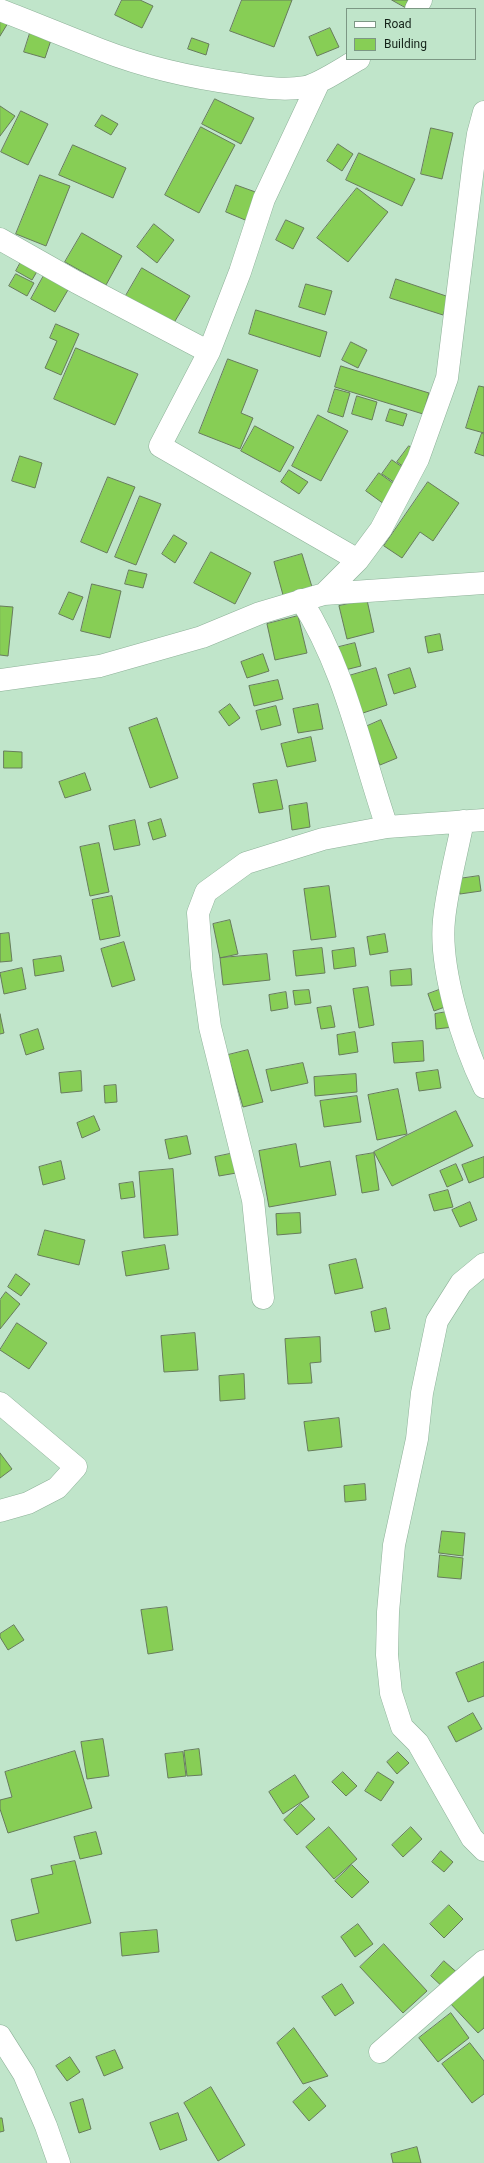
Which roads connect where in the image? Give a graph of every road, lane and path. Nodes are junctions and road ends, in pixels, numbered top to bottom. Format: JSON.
{"nodes":[{"id":1,"x":0,"y":10,"type":"edge"},
{"id":2,"x":356,"y":60,"type":"edge"},
{"id":3,"x":318,"y":84,"type":"junction"},
{"id":4,"x":484,"y":112,"type":"edge"},
{"id":5,"x":0,"y":238,"type":"edge"},
{"id":6,"x":209,"y":352,"type":"junction"},
{"id":7,"x":358,"y":560,"type":"junction"},
{"id":8,"x":484,"y":584,"type":"edge"},
{"id":9,"x":324,"y":594,"type":"junction"},
{"id":10,"x":301,"y":600,"type":"junction"},
{"id":11,"x":0,"y":680,"type":"edge"},
{"id":12,"x":474,"y":821,"type":"edge"},
{"id":13,"x":387,"y":827,"type":"junction"},
{"id":14,"x":484,"y":1087,"type":"edge"},
{"id":15,"x":484,"y":1264,"type":"edge"},
{"id":16,"x":263,"y":1298,"type":"dead end"},
{"id":17,"x":0,"y":1403,"type":"edge"},
{"id":18,"x":0,"y":1511,"type":"edge"},
{"id":19,"x":484,"y":1850,"type":"edge"},
{"id":20,"x":484,"y":1961,"type":"edge"},
{"id":21,"x":0,"y":2036,"type":"edge"},
{"id":22,"x":380,"y":2052,"type":"dead end"},
{"id":23,"x":59,"y":2163,"type":"edge"}],
"edges":[{"from":1,"to":3,"type":"street"},
{"from":2,"to":3,"type":"street"},
{"from":3,"to":6,"type":"street"},
{"from":4,"to":7,"type":"street"},
{"from":5,"to":6,"type":"street"},
{"from":6,"to":7,"type":"street"},
{"from":7,"to":9,"type":"street"},
{"from":8,"to":9,"type":"street"},
{"from":9,"to":10,"type":"street"},
{"from":10,"to":11,"type":"street"},
{"from":10,"to":13,"type":"street"},
{"from":12,"to":13,"type":"street"},
{"from":12,"to":14,"type":"street"},
{"from":13,"to":16,"type":"street"},
{"from":15,"to":19,"type":"street"},
{"from":17,"to":18,"type":"street"},
{"from":20,"to":22,"type":"street"},
{"from":21,"to":23,"type":"street"}]}
